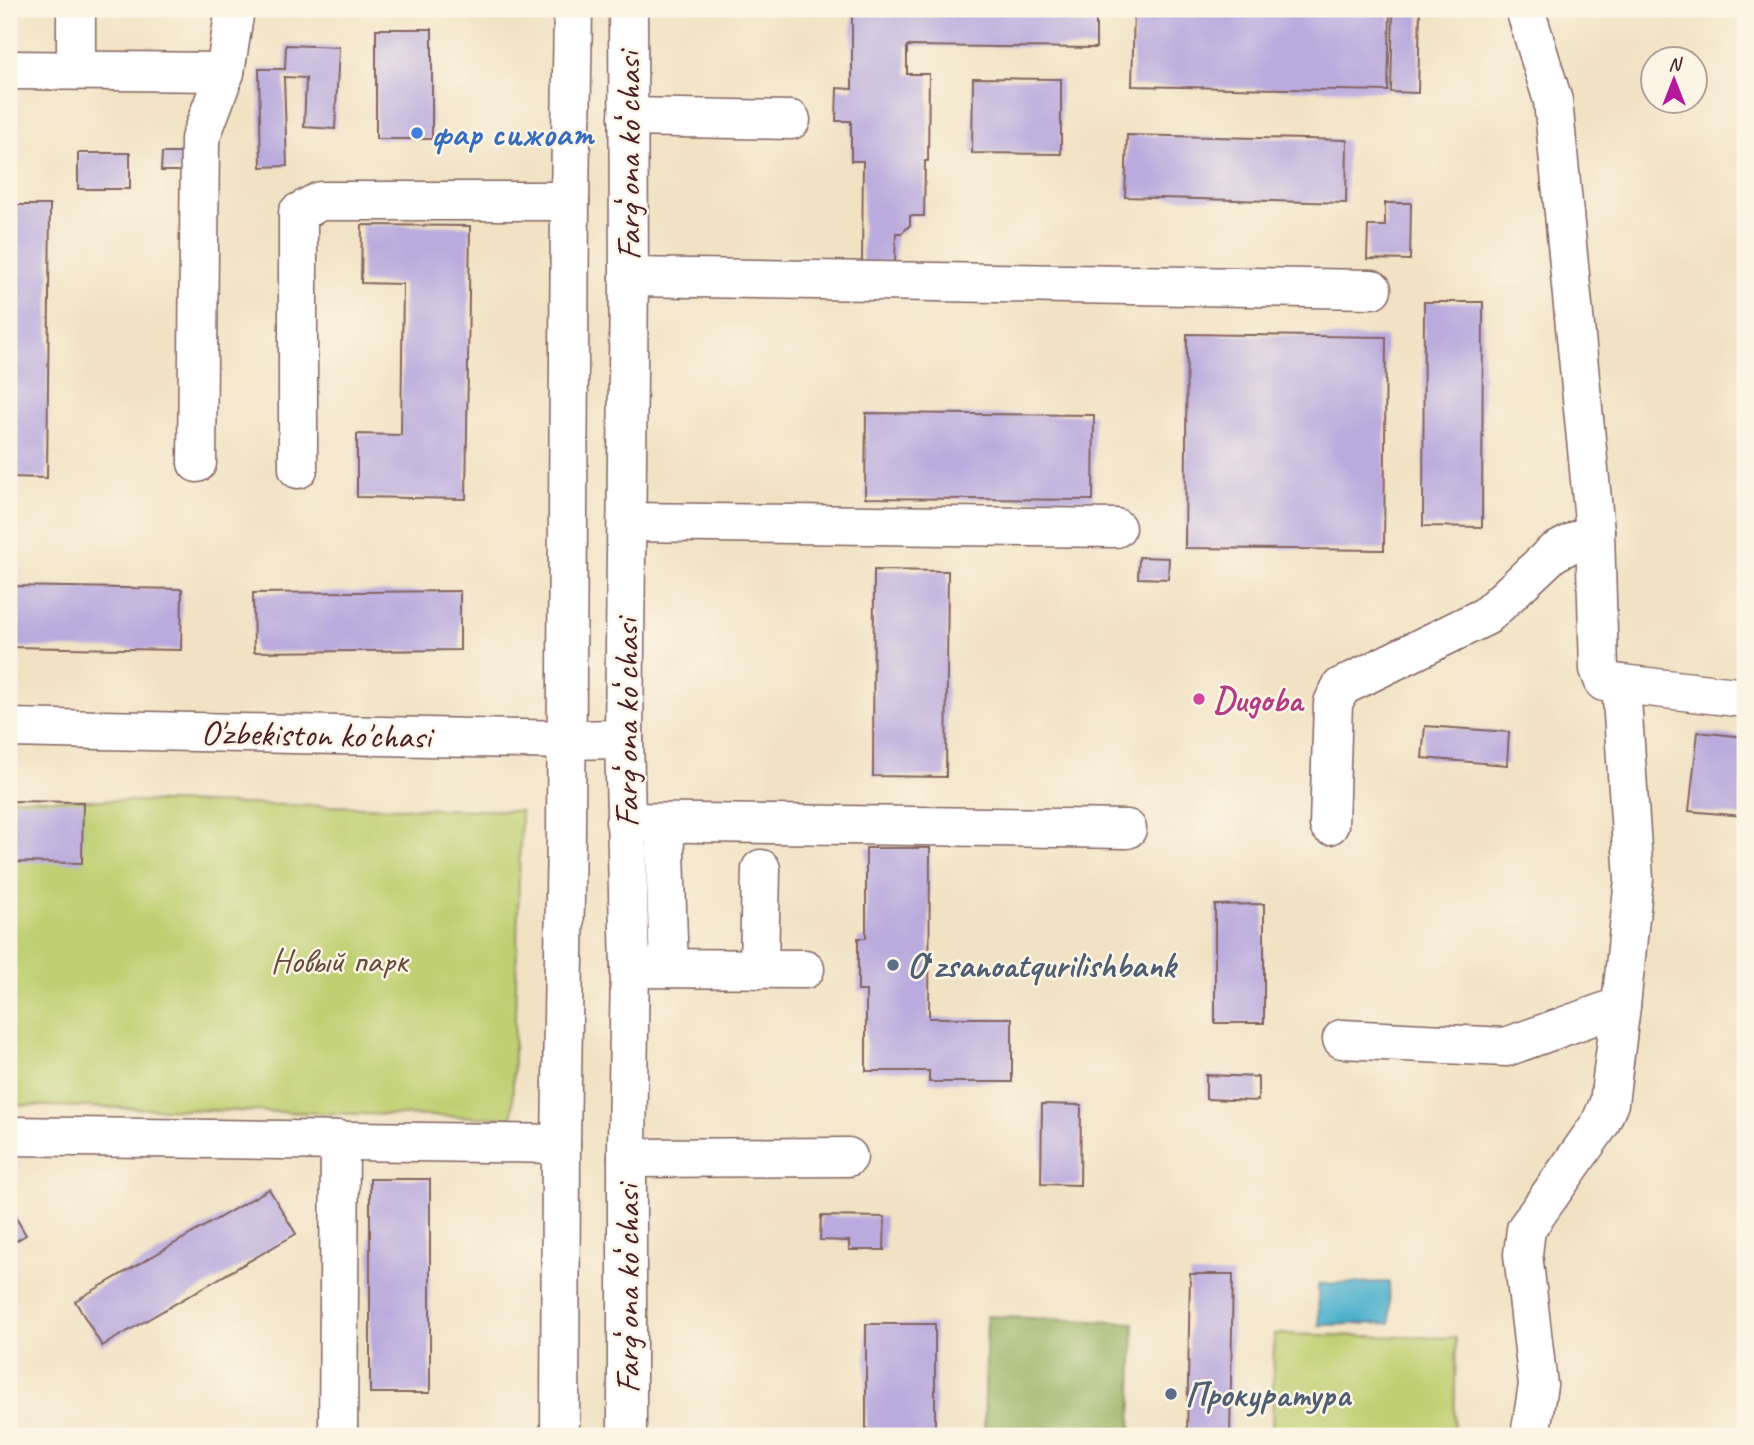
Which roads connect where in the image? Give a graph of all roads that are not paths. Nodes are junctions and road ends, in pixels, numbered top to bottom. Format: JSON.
{"nodes":[{"id":1,"x":75,"y":9,"type":"edge"},
{"id":2,"x":235,"y":9,"type":"edge"},
{"id":3,"x":573,"y":9,"type":"edge"},
{"id":4,"x":628,"y":9,"type":"edge"},
{"id":5,"x":1525,"y":9,"type":"edge"},
{"id":6,"x":9,"y":70,"type":"edge"},
{"id":7,"x":76,"y":70,"type":"junction"},
{"id":8,"x":225,"y":72,"type":"junction"},
{"id":9,"x":628,"y":117,"type":"junction"},
{"id":10,"x":791,"y":120,"type":"dead end"},
{"id":11,"x":570,"y":201,"type":"junction"},
{"id":12,"x":628,"y":277,"type":"junction"},
{"id":13,"x":1372,"y":289,"type":"dead end"},
{"id":14,"x":197,"y":463,"type":"dead end"},
{"id":15,"x":298,"y":469,"type":"dead end"},
{"id":16,"x":627,"y":522,"type":"junction"},
{"id":17,"x":1116,"y":528,"type":"dead end"},
{"id":18,"x":1595,"y":531,"type":"junction"},
{"id":19,"x":1621,"y":684,"type":"junction"},
{"id":20,"x":1745,"y":698,"type":"edge"},
{"id":21,"x":9,"y":728,"type":"edge"},
{"id":22,"x":624,"y":739,"type":"junction"},
{"id":23,"x":566,"y":740,"type":"junction"},
{"id":24,"x":625,"y":822,"type":"junction"},
{"id":25,"x":664,"y":822,"type":"junction"},
{"id":26,"x":1329,"y":825,"type":"dead end"},
{"id":27,"x":1128,"y":829,"type":"dead end"},
{"id":28,"x":761,"y":869,"type":"dead end"},
{"id":29,"x":630,"y":968,"type":"junction"},
{"id":30,"x":669,"y":968,"type":"junction"},
{"id":31,"x":759,"y":969,"type":"junction"},
{"id":32,"x":805,"y":969,"type":"dead end"},
{"id":33,"x":1621,"y":1006,"type":"junction"},
{"id":34,"x":1342,"y":1039,"type":"dead end"},
{"id":35,"x":9,"y":1136,"type":"edge"},
{"id":36,"x":340,"y":1140,"type":"junction"},
{"id":37,"x":561,"y":1144,"type":"junction"},
{"id":38,"x":848,"y":1157,"type":"dead end"},
{"id":39,"x":627,"y":1158,"type":"junction"},
{"id":40,"x":338,"y":1436,"type":"edge"},
{"id":41,"x":561,"y":1436,"type":"edge"},
{"id":42,"x":627,"y":1436,"type":"edge"},
{"id":43,"x":1531,"y":1436,"type":"edge"}],
"edges":[{"from":1,"to":7,"type":"main road"},
{"from":2,"to":8,"type":"main road"},
{"from":3,"to":11,"type":"main road","name":"Fargʻona koʻchasi"},
{"from":4,"to":9,"type":"main road","name":"Fargʻona koʻchasi"},
{"from":5,"to":18,"type":"main road"},
{"from":6,"to":7,"type":"main road"},
{"from":7,"to":8,"type":"main road"},
{"from":8,"to":14,"type":"main road"},
{"from":9,"to":10,"type":"main road"},
{"from":9,"to":12,"type":"main road","name":"Fargʻona koʻchasi"},
{"from":11,"to":15,"type":"main road"},
{"from":11,"to":23,"type":"main road","name":"Fargʻona koʻchasi"},
{"from":12,"to":13,"type":"main road"},
{"from":12,"to":16,"type":"main road","name":"Fargʻona koʻchasi"},
{"from":16,"to":17,"type":"main road"},
{"from":16,"to":22,"type":"main road","name":"Fargʻona koʻchasi"},
{"from":18,"to":19,"type":"main road"},
{"from":18,"to":26,"type":"main road"},
{"from":19,"to":20,"type":"main road"},
{"from":19,"to":33,"type":"main road"},
{"from":21,"to":23,"type":"main road","name":"O'zbekiston ko'chasi"},
{"from":22,"to":23,"type":"main road","name":"O'zbekiston ko'chasi"},
{"from":22,"to":24,"type":"main road","name":"Fargʻona koʻchasi"},
{"from":23,"to":37,"type":"main road","name":"Fargʻona koʻchasi"},
{"from":24,"to":25,"type":"main road"},
{"from":24,"to":29,"type":"main road","name":"Fargʻona koʻchasi"},
{"from":25,"to":27,"type":"main road"},
{"from":25,"to":30,"type":"main road"},
{"from":28,"to":31,"type":"main road"},
{"from":29,"to":30,"type":"main road"},
{"from":29,"to":39,"type":"main road","name":"Fargʻona koʻchasi"},
{"from":30,"to":31,"type":"main road"},
{"from":31,"to":32,"type":"main road"},
{"from":33,"to":34,"type":"main road"},
{"from":33,"to":43,"type":"main road"},
{"from":35,"to":36,"type":"main road"},
{"from":36,"to":37,"type":"main road"},
{"from":36,"to":40,"type":"main road"},
{"from":37,"to":41,"type":"main road","name":"Fargʻona koʻchasi"},
{"from":38,"to":39,"type":"main road"},
{"from":39,"to":42,"type":"main road","name":"Fargʻona koʻchasi"}]}
